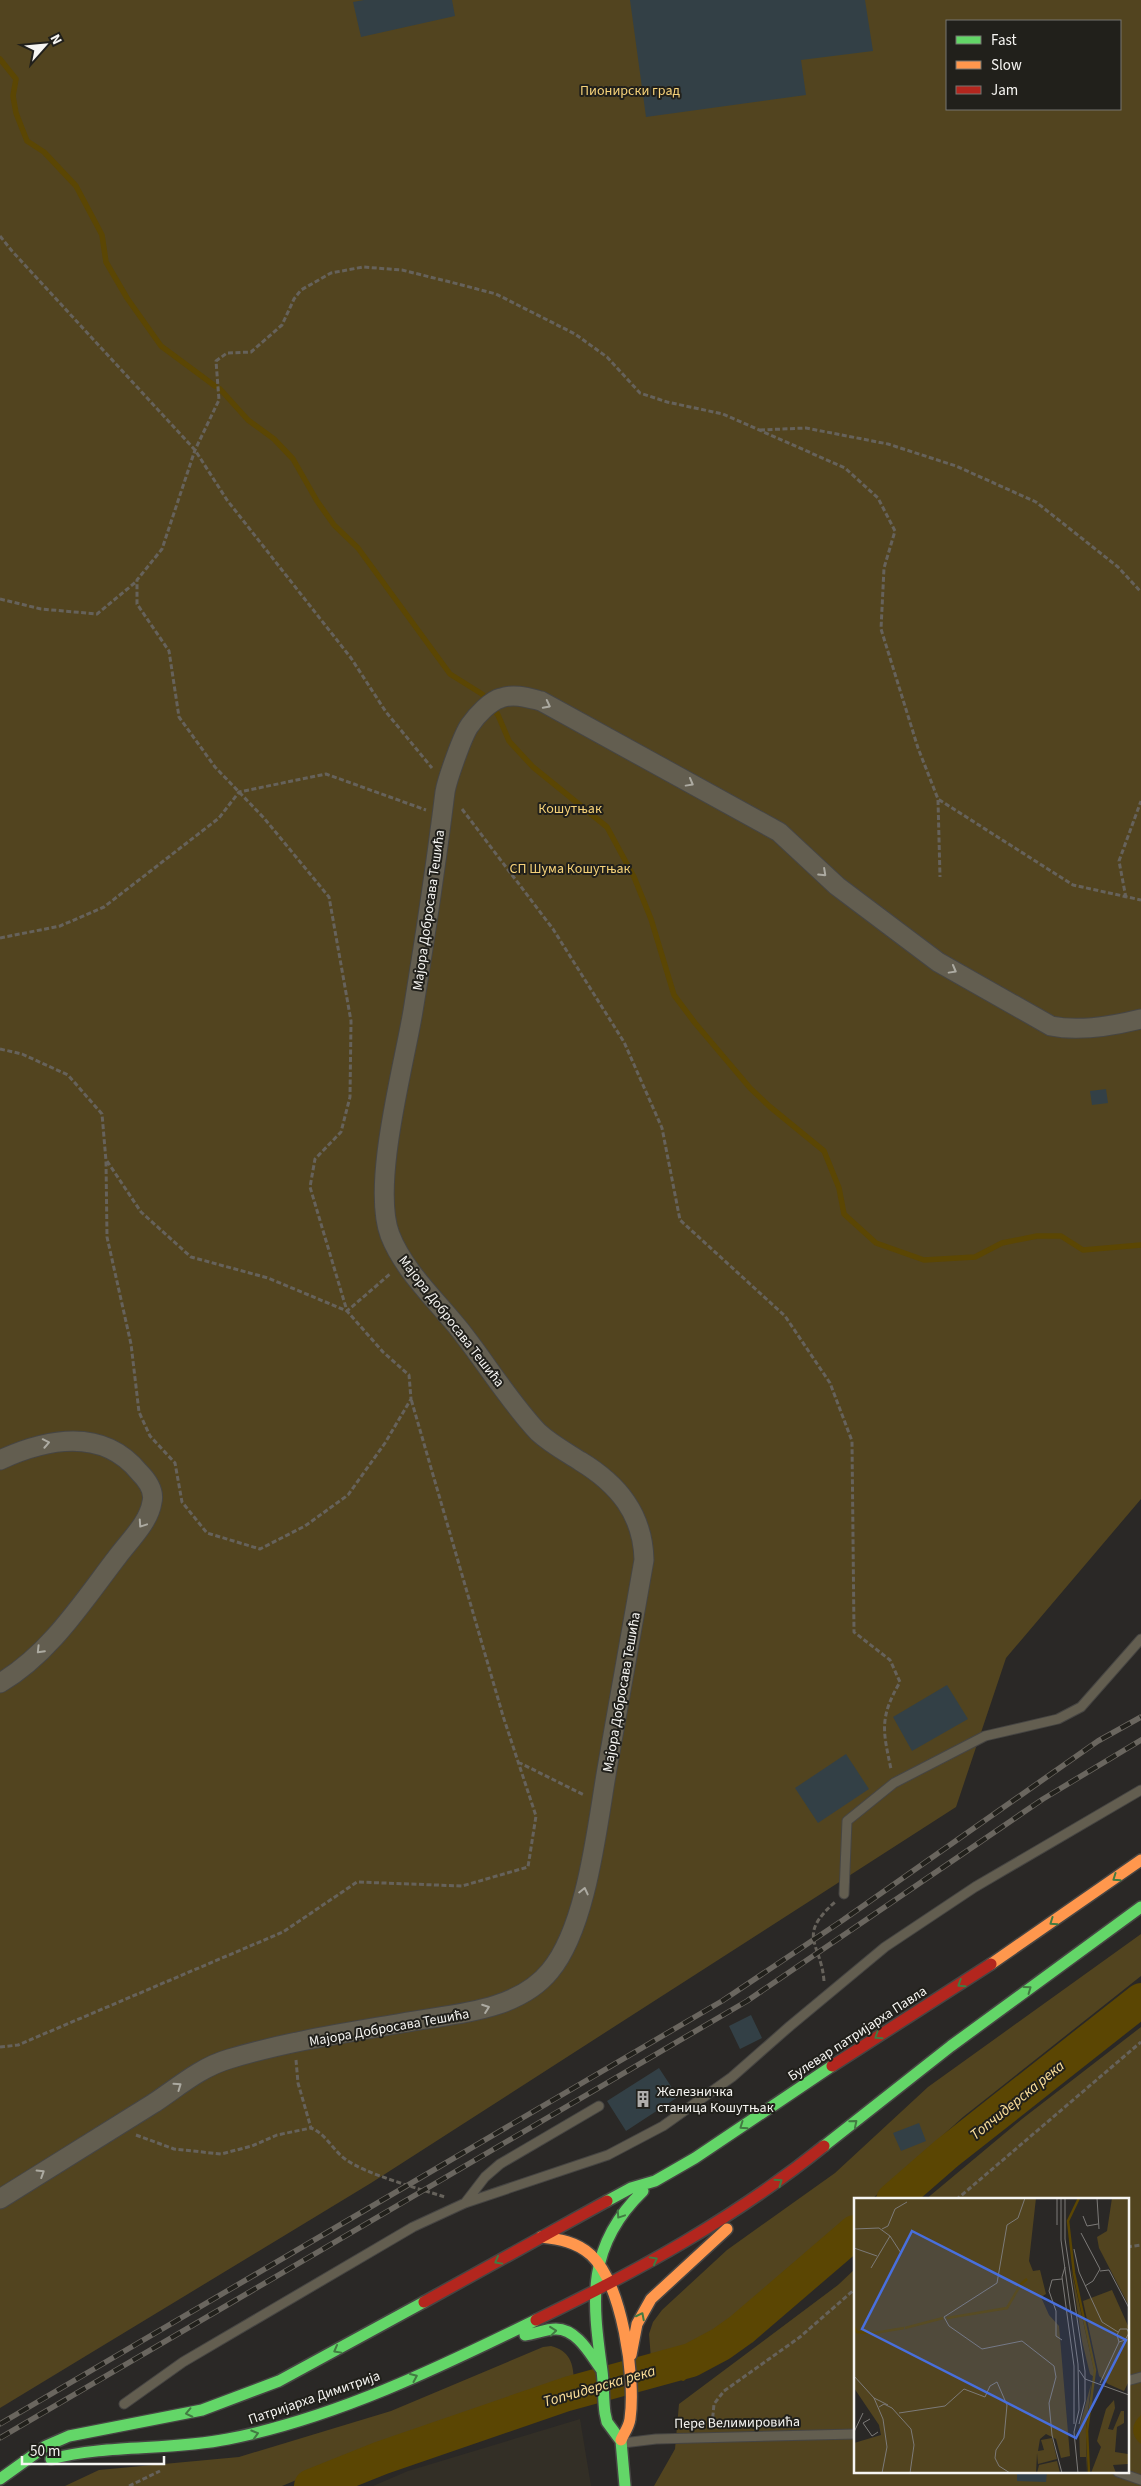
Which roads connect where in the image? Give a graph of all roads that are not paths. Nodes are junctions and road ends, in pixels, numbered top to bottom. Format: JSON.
{"nodes":[{"id":1,"x":1141,"y":1019,"type":"edge"},
{"id":2,"x":0,"y":1460,"type":"edge"},
{"id":3,"x":1141,"y":1639,"type":"edge"},
{"id":4,"x":0,"y":1683,"type":"edge"},
{"id":5,"x":1141,"y":1790,"type":"edge"},
{"id":6,"x":1141,"y":1860,"type":"edge"},
{"id":7,"x":844,"y":1894,"type":"road end"},
{"id":8,"x":1141,"y":1908,"type":"edge"},
{"id":9,"x":599,"y":2106,"type":"dead end"},
{"id":10,"x":655,"y":2181,"type":"junction"},
{"id":11,"x":0,"y":2199,"type":"edge"},
{"id":12,"x":465,"y":2203,"type":"junction"},
{"id":13,"x":740,"y":2209,"type":"junction"},
{"id":14,"x":580,"y":2216,"type":"joint"},
{"id":15,"x":541,"y":2237,"type":"junction"},
{"id":16,"x":598,"y":2262,"type":"junction"},
{"id":17,"x":611,"y":2284,"type":"junction"},
{"id":18,"x":594,"y":2292,"type":"junction"},
{"id":19,"x":505,"y":2336,"type":"junction"},
{"id":20,"x":627,"y":2365,"type":"junction"},
{"id":21,"x":601,"y":2372,"type":"junction"},
{"id":22,"x":1141,"y":2377,"type":"edge"},
{"id":23,"x":1128,"y":2381,"type":"edge"},
{"id":24,"x":124,"y":2404,"type":"dead end"},
{"id":25,"x":854,"y":2434,"type":"edge"},
{"id":26,"x":621,"y":2442,"type":"junction"},
{"id":27,"x":1124,"y":2474,"type":"edge"},
{"id":28,"x":4,"y":2477,"type":"edge"},
{"id":29,"x":1141,"y":2480,"type":"edge"},
{"id":30,"x":624,"y":2486,"type":"edge"}],
"edges":[{"from":11,"to":1,"type":"street","name":"Мајора Добросава Тешића","one_way":true},
{"from":2,"to":4,"type":"street","one_way":true},
{"from":3,"to":7,"type":"lane"},
{"from":5,"to":12,"type":"lane"},
{"from":6,"to":10,"type":"main road","name":"Булевар патријарха Павла","one_way":true},
{"from":13,"to":8,"type":"main road","one_way":true},
{"from":9,"to":12,"type":"lane"},
{"from":10,"to":14,"type":"main road","name":"Булевар патријарха Павла"},
{"from":10,"to":16,"type":"main road","one_way":true},
{"from":12,"to":24,"type":"lane"},
{"from":17,"to":13,"type":"main road","one_way":true},
{"from":20,"to":13,"type":"main road","one_way":true},
{"from":14,"to":15,"type":"main road","name":"Патријарха Димитрија"},
{"from":15,"to":16,"type":"main road"},
{"from":15,"to":28,"type":"main road","name":"Патријарха Димитрија","one_way":true},
{"from":16,"to":17,"type":"main road"},
{"from":16,"to":18,"type":"main road"},
{"from":17,"to":18,"type":"main road","name":"Патријарха Димитрија"},
{"from":17,"to":20,"type":"main road"},
{"from":18,"to":19,"type":"main road","name":"Патријарха Димитрија"},
{"from":18,"to":21,"type":"main road"},
{"from":19,"to":21,"type":"main road","one_way":true},
{"from":28,"to":19,"type":"main road","name":"Патријарха Димитрија","one_way":true},
{"from":20,"to":26,"type":"main road"},
{"from":21,"to":26,"type":"main road"},
{"from":22,"to":23,"type":"lane"},
{"from":25,"to":26,"type":"lane","name":"Пере Велимировића"},
{"from":26,"to":30,"type":"main road"},
{"from":27,"to":29,"type":"lane"}]}
